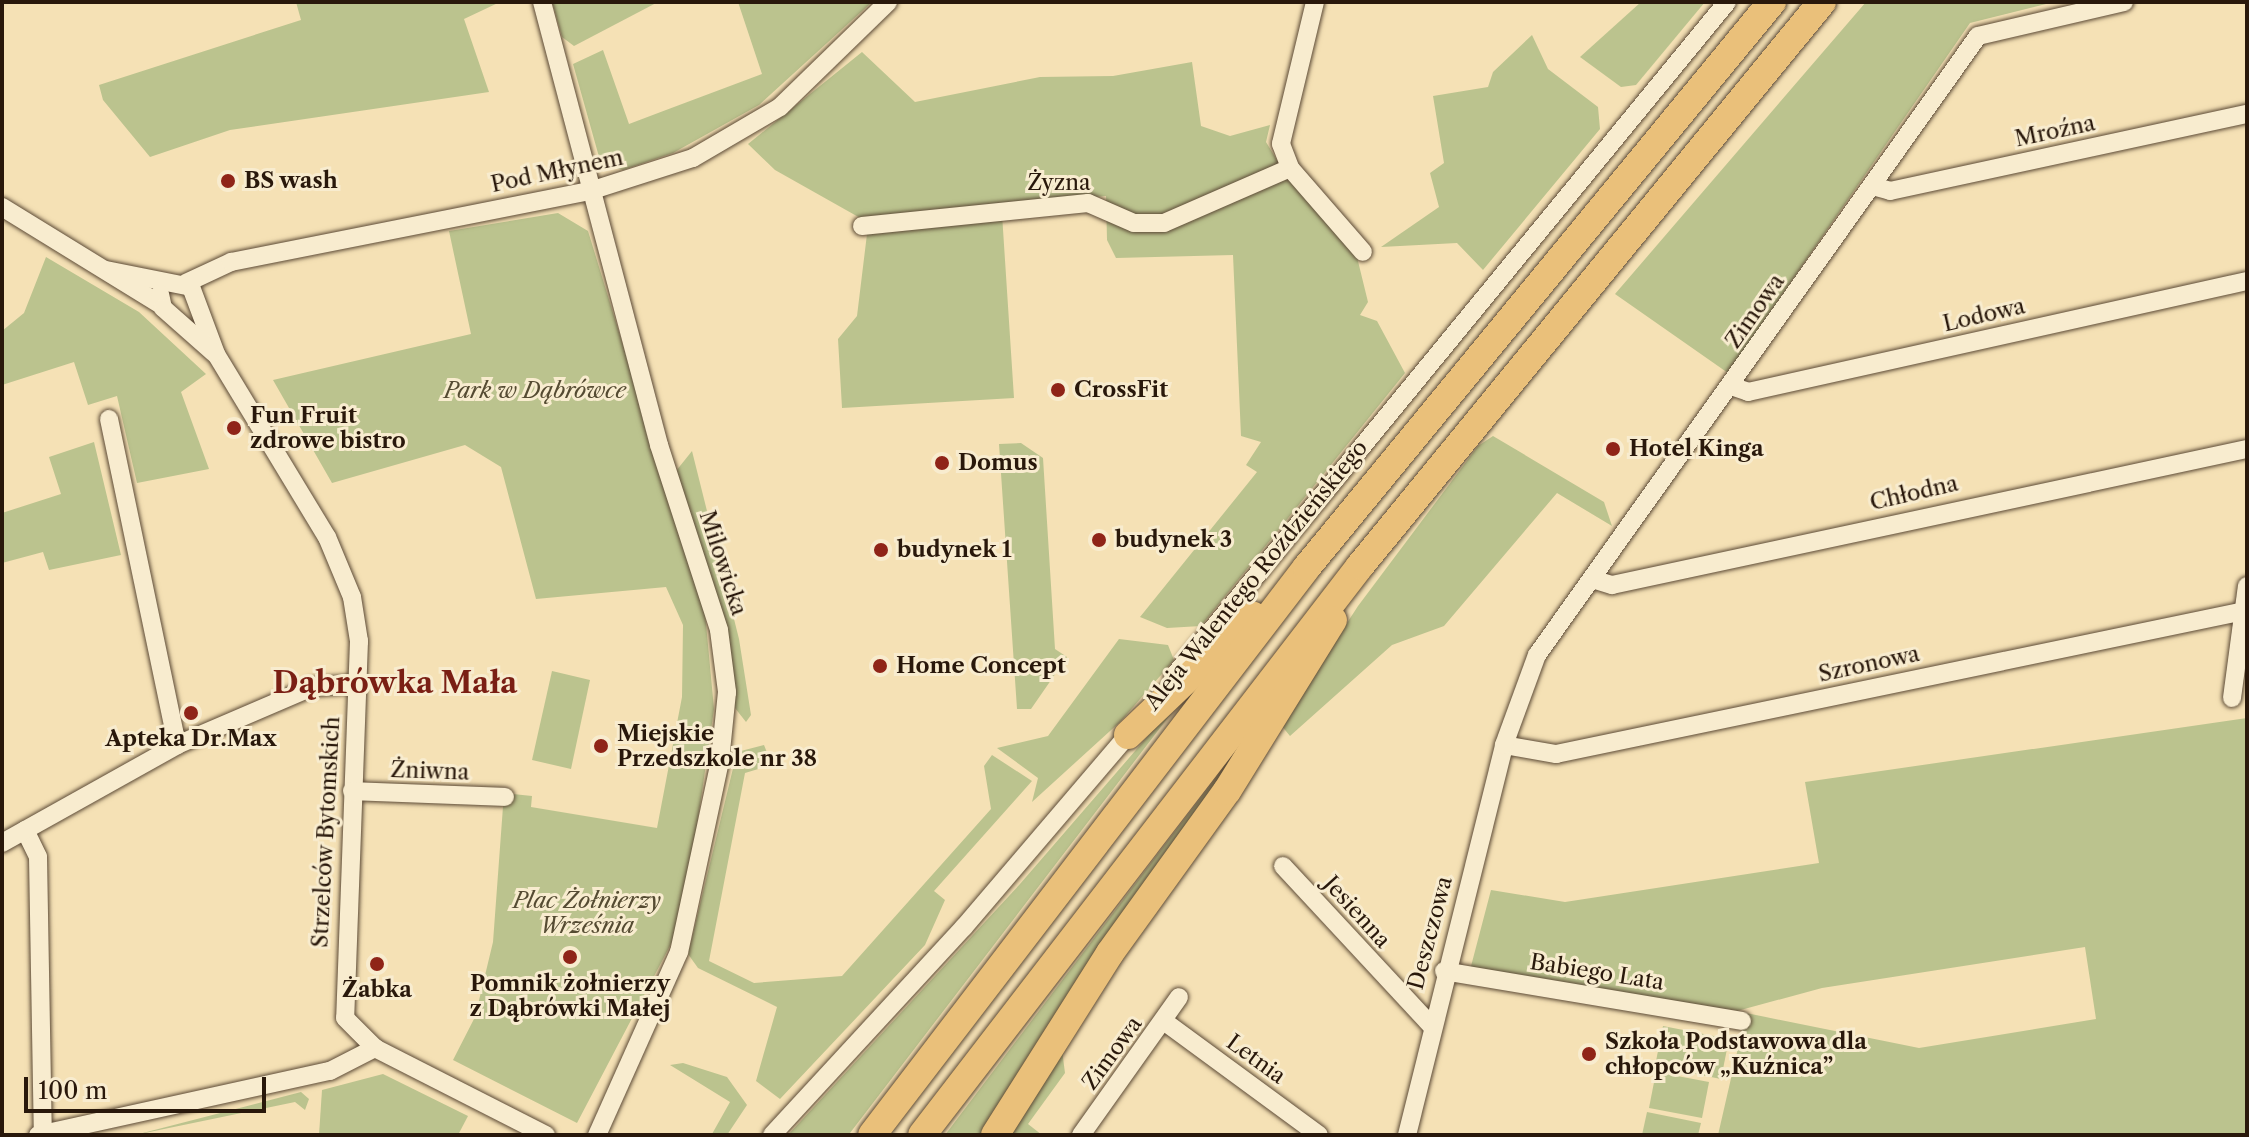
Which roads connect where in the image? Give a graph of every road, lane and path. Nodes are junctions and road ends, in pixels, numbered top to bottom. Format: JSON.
{"nodes":[{"id":1,"x":542,"y":2,"type":"edge"},
{"id":2,"x":888,"y":2,"type":"edge"},
{"id":3,"x":1315,"y":2,"type":"edge"},
{"id":4,"x":1727,"y":2,"type":"edge"},
{"id":5,"x":1772,"y":2,"type":"edge"},
{"id":6,"x":1822,"y":2,"type":"edge"},
{"id":7,"x":2124,"y":2,"type":"edge"},
{"id":8,"x":2247,"y":114,"type":"edge"},
{"id":9,"x":1290,"y":168,"type":"junction"},
{"id":10,"x":1873,"y":186,"type":"junction"},
{"id":11,"x":590,"y":191,"type":"junction"},
{"id":12,"x":2,"y":207,"type":"edge"},
{"id":13,"x":862,"y":226,"type":"dead end"},
{"id":14,"x":1363,"y":252,"type":"dead end"},
{"id":15,"x":106,"y":270,"type":"junction"},
{"id":16,"x":2247,"y":281,"type":"edge"},
{"id":17,"x":184,"y":288,"type":"junction"},
{"id":18,"x":167,"y":309,"type":"junction"},
{"id":19,"x":216,"y":354,"type":"junction"},
{"id":20,"x":1731,"y":386,"type":"junction"},
{"id":21,"x":109,"y":419,"type":"dead end"},
{"id":22,"x":2247,"y":449,"type":"edge"},
{"id":23,"x":1360,"y":566,"type":"junction"},
{"id":24,"x":1307,"y":567,"type":"junction"},
{"id":25,"x":1592,"y":579,"type":"junction"},
{"id":26,"x":2247,"y":586,"type":"edge"},
{"id":27,"x":2244,"y":611,"type":"junction"},
{"id":28,"x":357,"y":684,"type":"junction"},
{"id":29,"x":2232,"y":698,"type":"dead end"},
{"id":30,"x":1128,"y":735,"type":"junction"},
{"id":31,"x":177,"y":745,"type":"junction"},
{"id":32,"x":1504,"y":745,"type":"junction"},
{"id":33,"x":352,"y":791,"type":"junction"},
{"id":34,"x":505,"y":797,"type":"dead end"},
{"id":35,"x":25,"y":830,"type":"junction"},
{"id":36,"x":2,"y":843,"type":"edge"},
{"id":37,"x":1283,"y":866,"type":"dead end"},
{"id":38,"x":1444,"y":971,"type":"junction"},
{"id":39,"x":1179,"y":997,"type":"dead end"},
{"id":40,"x":1742,"y":1021,"type":"dead end"},
{"id":41,"x":1165,"y":1022,"type":"junction"},
{"id":42,"x":1430,"y":1024,"type":"junction"},
{"id":43,"x":375,"y":1048,"type":"junction"},
{"id":44,"x":41,"y":1134,"type":"edge"},
{"id":45,"x":546,"y":1135,"type":"edge"},
{"id":46,"x":597,"y":1135,"type":"edge"},
{"id":47,"x":772,"y":1135,"type":"edge"},
{"id":48,"x":872,"y":1135,"type":"edge"},
{"id":49,"x":922,"y":1135,"type":"edge"},
{"id":50,"x":995,"y":1135,"type":"edge"},
{"id":51,"x":1081,"y":1135,"type":"edge"},
{"id":52,"x":1319,"y":1135,"type":"edge"},
{"id":53,"x":1407,"y":1135,"type":"edge"}],
"edges":[{"from":1,"to":11,"type":"street","name":"Milowicka"},
{"from":2,"to":11,"type":"street","name":"Pod Młynem"},
{"from":3,"to":9,"type":"street"},
{"from":4,"to":30,"type":"street","name":"Aleja Walentego Roździeńskiego"},
{"from":5,"to":24,"type":"highway","name":"Aleja Walentego Roździeńskiego"},
{"from":6,"to":23,"type":"highway"},
{"from":7,"to":10,"type":"street","name":"Zimowa"},
{"from":8,"to":10,"type":"street","name":"Mroźna"},
{"from":9,"to":13,"type":"street","name":"Żyzna"},
{"from":9,"to":14,"type":"street"},
{"from":10,"to":20,"type":"street","name":"Zimowa"},
{"from":11,"to":17,"type":"street","name":"Pod Młynem"},
{"from":11,"to":46,"type":"street","name":"Milowicka"},
{"from":12,"to":15,"type":"street"},
{"from":15,"to":17,"type":"street"},
{"from":15,"to":18,"type":"street"},
{"from":16,"to":20,"type":"street","name":"Lodowa"},
{"from":17,"to":18,"type":"street"},
{"from":17,"to":18,"type":"street","name":"Pod Młynem"},
{"from":17,"to":19,"type":"street"},
{"from":18,"to":19,"type":"street"},
{"from":19,"to":28,"type":"street","name":"Strzelców Bytomskich"},
{"from":20,"to":25,"type":"street","name":"Zimowa"},
{"from":21,"to":31,"type":"street"},
{"from":22,"to":25,"type":"street","name":"Chłodna"},
{"from":23,"to":49,"type":"highway"},
{"from":23,"to":50,"type":"highway"},
{"from":24,"to":30,"type":"highway"},
{"from":24,"to":48,"type":"highway","name":"Aleja Walentego Roździeńskiego"},
{"from":25,"to":32,"type":"street","name":"Zimowa"},
{"from":26,"to":27,"type":"street"},
{"from":27,"to":29,"type":"street"},
{"from":27,"to":32,"type":"street","name":"Szronowa"},
{"from":28,"to":31,"type":"street"},
{"from":28,"to":33,"type":"street","name":"Strzelców Bytomskich"},
{"from":30,"to":47,"type":"street","name":"Aleja Walentego Roździeńskiego"},
{"from":31,"to":35,"type":"street"},
{"from":32,"to":38,"type":"street","name":"Deszczowa"},
{"from":33,"to":34,"type":"street","name":"Żniwna"},
{"from":33,"to":43,"type":"street","name":"Strzelców Bytomskich"},
{"from":35,"to":36,"type":"street"},
{"from":35,"to":44,"type":"street"},
{"from":37,"to":42,"type":"street","name":"Jesienna"},
{"from":38,"to":40,"type":"street","name":"Babiego Lata"},
{"from":38,"to":42,"type":"street","name":"Deszczowa"},
{"from":39,"to":41,"type":"street","name":"Zimowa"},
{"from":41,"to":51,"type":"street","name":"Zimowa"},
{"from":41,"to":52,"type":"street","name":"Letnia"},
{"from":42,"to":53,"type":"street","name":"Deszczowa"},
{"from":43,"to":44,"type":"street"},
{"from":43,"to":45,"type":"street","name":"Strzelców Bytomskich"}]}
